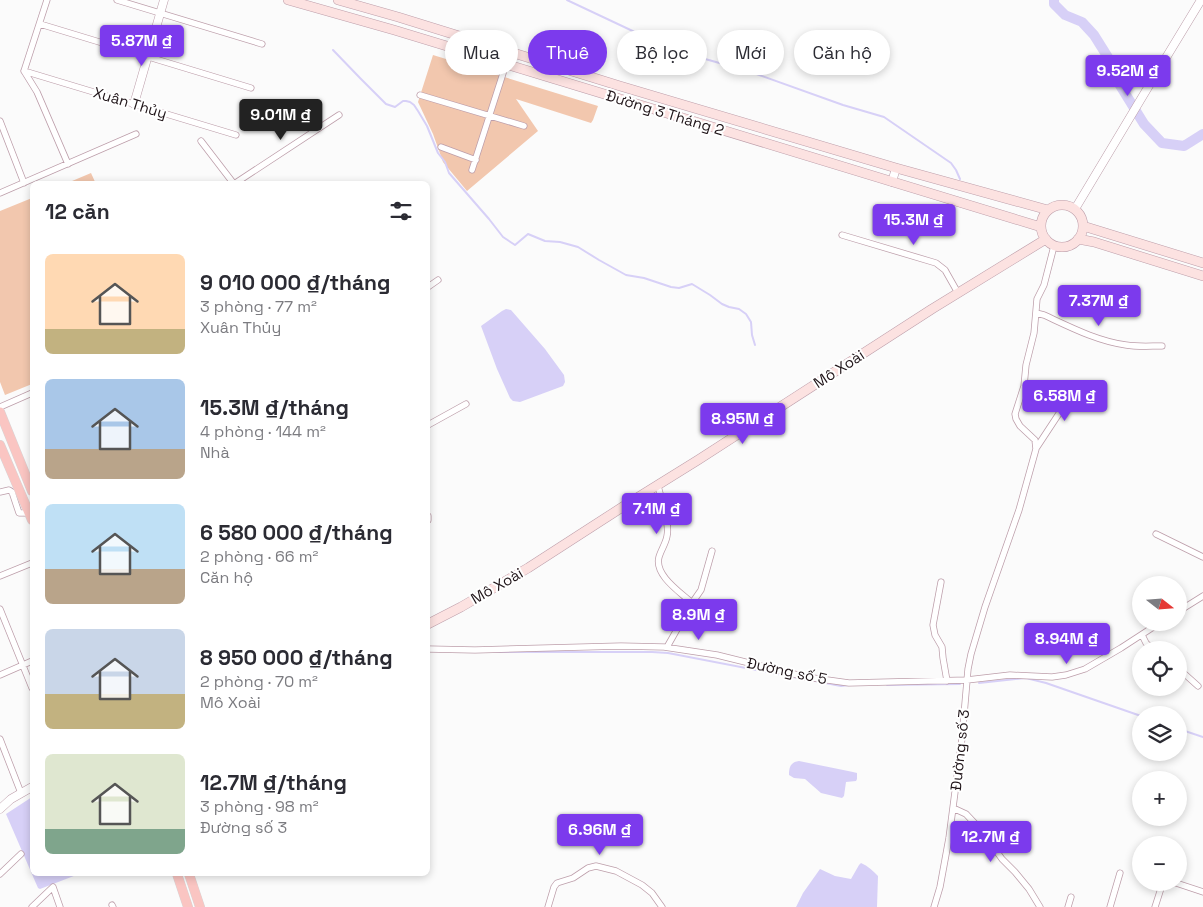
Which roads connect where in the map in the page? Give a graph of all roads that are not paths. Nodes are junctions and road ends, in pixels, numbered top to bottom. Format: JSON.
{"nodes":[{"id":1,"x":47,"y":0,"type":"edge"},
{"id":2,"x":117,"y":0,"type":"edge"},
{"id":3,"x":164,"y":0,"type":"edge"},
{"id":4,"x":288,"y":0,"type":"edge"},
{"id":5,"x":338,"y":0,"type":"edge"},
{"id":6,"x":1201,"y":0,"type":"edge"},
{"id":7,"x":160,"y":12,"type":"junction"},
{"id":8,"x":398,"y":17,"type":"junction"},
{"id":9,"x":40,"y":24,"type":"junction"},
{"id":10,"x":394,"y":30,"type":"junction"},
{"id":11,"x":262,"y":44,"type":"dead end"},
{"id":12,"x":445,"y":45,"type":"edge"},
{"id":13,"x":147,"y":58,"type":"junction"},
{"id":14,"x":518,"y":68,"type":"edge"},
{"id":15,"x":24,"y":71,"type":"junction"},
{"id":16,"x":503,"y":75,"type":"edge"},
{"id":17,"x":620,"y":86,"type":"junction"},
{"id":18,"x":251,"y":88,"type":"dead end"},
{"id":19,"x":420,"y":95,"type":"dead end"},
{"id":20,"x":616,"y":98,"type":"junction"},
{"id":21,"x":134,"y":104,"type":"junction"},
{"id":22,"x":339,"y":115,"type":"dead end"},
{"id":23,"x":490,"y":115,"type":"junction"},
{"id":24,"x":0,"y":121,"type":"edge"},
{"id":25,"x":524,"y":126,"type":"dead end"},
{"id":26,"x":136,"y":134,"type":"dead end"},
{"id":27,"x":236,"y":135,"type":"dead end"},
{"id":28,"x":201,"y":141,"type":"dead end"},
{"id":29,"x":441,"y":148,"type":"dead end"},
{"id":30,"x":476,"y":160,"type":"junction"},
{"id":31,"x":68,"y":164,"type":"junction"},
{"id":32,"x":896,"y":168,"type":"junction"},
{"id":33,"x":472,"y":170,"type":"dead end"},
{"id":34,"x":232,"y":181,"type":"edge"},
{"id":35,"x":239,"y":181,"type":"edge"},
{"id":36,"x":892,"y":182,"type":"junction"},
{"id":37,"x":24,"y":183,"type":"junction"},
{"id":38,"x":0,"y":193,"type":"edge"},
{"id":39,"x":1075,"y":209,"type":"junction"},
{"id":40,"x":1048,"y":210,"type":"junction"},
{"id":41,"x":1083,"y":226,"type":"junction"},
{"id":42,"x":1041,"y":227,"type":"junction"},
{"id":43,"x":842,"y":235,"type":"dead end"},
{"id":44,"x":1046,"y":239,"type":"junction"},
{"id":45,"x":1078,"y":239,"type":"junction"},
{"id":46,"x":1054,"y":246,"type":"junction"},
{"id":47,"x":1203,"y":263,"type":"edge"},
{"id":48,"x":1203,"y":276,"type":"edge"},
{"id":49,"x":438,"y":280,"type":"dead end"},
{"id":50,"x":430,"y":286,"type":"edge"},
{"id":51,"x":958,"y":293,"type":"junction"},
{"id":52,"x":1036,"y":313,"type":"junction"},
{"id":53,"x":1162,"y":346,"type":"dead end"},
{"id":54,"x":1082,"y":388,"type":"dead end"},
{"id":55,"x":30,"y":394,"type":"edge"},
{"id":56,"x":466,"y":404,"type":"dead end"},
{"id":57,"x":0,"y":407,"type":"edge"},
{"id":58,"x":0,"y":412,"type":"edge"},
{"id":59,"x":430,"y":424,"type":"edge"},
{"id":60,"x":0,"y":445,"type":"edge"},
{"id":61,"x":1036,"y":449,"type":"junction"},
{"id":62,"x":30,"y":486,"type":"edge"},
{"id":63,"x":658,"y":486,"type":"junction"},
{"id":64,"x":0,"y":492,"type":"edge"},
{"id":65,"x":30,"y":515,"type":"edge"},
{"id":66,"x":30,"y":517,"type":"edge"},
{"id":67,"x":1156,"y":534,"type":"dead end"},
{"id":68,"x":712,"y":551,"type":"dead end"},
{"id":69,"x":1203,"y":557,"type":"edge"},
{"id":70,"x":30,"y":564,"type":"edge"},
{"id":71,"x":0,"y":576,"type":"edge"},
{"id":72,"x":941,"y":582,"type":"dead end"},
{"id":73,"x":1203,"y":596,"type":"edge"},
{"id":74,"x":692,"y":602,"type":"junction"},
{"id":75,"x":1188,"y":605,"type":"edge"},
{"id":76,"x":0,"y":609,"type":"edge"},
{"id":77,"x":430,"y":623,"type":"edge"},
{"id":78,"x":1147,"y":631,"type":"edge"},
{"id":79,"x":1142,"y":634,"type":"junction"},
{"id":80,"x":1145,"y":641,"type":"edge"},
{"id":81,"x":667,"y":647,"type":"junction"},
{"id":82,"x":430,"y":649,"type":"edge"},
{"id":83,"x":30,"y":662,"type":"edge"},
{"id":84,"x":23,"y":665,"type":"junction"},
{"id":85,"x":0,"y":674,"type":"edge"},
{"id":86,"x":1187,"y":676,"type":"edge"},
{"id":87,"x":967,"y":680,"type":"junction"},
{"id":88,"x":948,"y":681,"type":"junction"},
{"id":89,"x":30,"y":683,"type":"edge"},
{"id":90,"x":1198,"y":686,"type":"dead end"},
{"id":91,"x":0,"y":739,"type":"edge"},
{"id":92,"x":30,"y":788,"type":"edge"},
{"id":93,"x":21,"y":793,"type":"junction"},
{"id":94,"x":953,"y":808,"type":"junction"},
{"id":95,"x":0,"y":809,"type":"edge"},
{"id":96,"x":21,"y":854,"type":"dead end"},
{"id":97,"x":1120,"y":873,"type":"dead end"},
{"id":98,"x":0,"y":874,"type":"edge"},
{"id":99,"x":178,"y":876,"type":"edge"},
{"id":100,"x":190,"y":876,"type":"edge"},
{"id":101,"x":1187,"y":887,"type":"edge"},
{"id":102,"x":1160,"y":891,"type":"edge"},
{"id":103,"x":1203,"y":892,"type":"edge"},
{"id":104,"x":1071,"y":897,"type":"dead end"},
{"id":105,"x":32,"y":907,"type":"edge"},
{"id":106,"x":60,"y":907,"type":"edge"},
{"id":107,"x":188,"y":907,"type":"edge"},
{"id":108,"x":200,"y":907,"type":"edge"},
{"id":109,"x":548,"y":907,"type":"edge"},
{"id":110,"x":662,"y":907,"type":"edge"},
{"id":111,"x":934,"y":907,"type":"edge"},
{"id":112,"x":1040,"y":907,"type":"edge"},
{"id":113,"x":1068,"y":907,"type":"edge"},
{"id":114,"x":1110,"y":907,"type":"edge"},
{"id":115,"x":1155,"y":907,"type":"edge"}],
"edges":[{"from":1,"to":9,"type":"street"},
{"from":2,"to":7,"type":"street"},
{"from":3,"to":7,"type":"street"},
{"from":4,"to":10,"type":"main road","name":"Đường 3 Tháng 2"},
{"from":5,"to":8,"type":"main road","name":"Đường 3 Tháng 2"},
{"from":6,"to":39,"type":"street"},
{"from":7,"to":11,"type":"street"},
{"from":7,"to":13,"type":"street"},
{"from":8,"to":10,"type":"street"},
{"from":8,"to":17,"type":"main road","name":"Đường 3 Tháng 2"},
{"from":9,"to":13,"type":"street"},
{"from":9,"to":15,"type":"street"},
{"from":10,"to":12,"type":"main road","name":"Đường 3 Tháng 2"},
{"from":13,"to":18,"type":"street"},
{"from":13,"to":21,"type":"street"},
{"from":14,"to":20,"type":"main road","name":"Đường 3 Tháng 2"},
{"from":15,"to":21,"type":"street","name":"Xuân Thủy"},
{"from":15,"to":31,"type":"street"},
{"from":16,"to":23,"type":"street"},
{"from":17,"to":20,"type":"street"},
{"from":17,"to":32,"type":"main road","name":"Đường 3 Tháng 2"},
{"from":19,"to":23,"type":"street"},
{"from":20,"to":36,"type":"main road","name":"Đường 3 Tháng 2"},
{"from":21,"to":27,"type":"street","name":"Xuân Thủy"},
{"from":22,"to":35,"type":"street"},
{"from":23,"to":25,"type":"street"},
{"from":23,"to":30,"type":"street"},
{"from":24,"to":37,"type":"street"},
{"from":26,"to":31,"type":"street"},
{"from":28,"to":34,"type":"street"},
{"from":29,"to":30,"type":"street"},
{"from":30,"to":33,"type":"street"},
{"from":31,"to":37,"type":"street"},
{"from":32,"to":36,"type":"street"},
{"from":32,"to":40,"type":"main road","name":"Đường 3 Tháng 2"},
{"from":36,"to":42,"type":"main road","name":"Đường 3 Tháng 2"},
{"from":37,"to":38,"type":"street"},
{"from":39,"to":40,"type":"main road"},
{"from":39,"to":41,"type":"main road"},
{"from":40,"to":42,"type":"main road"},
{"from":41,"to":45,"type":"main road"},
{"from":41,"to":47,"type":"main road"},
{"from":42,"to":44,"type":"main road"},
{"from":43,"to":51,"type":"street"},
{"from":44,"to":46,"type":"main road"},
{"from":44,"to":51,"type":"main road","name":"Mô Xoài"},
{"from":45,"to":46,"type":"main road"},
{"from":45,"to":48,"type":"main road"},
{"from":46,"to":52,"type":"street"},
{"from":49,"to":50,"type":"street"},
{"from":51,"to":63,"type":"main road","name":"Mô Xoài"},
{"from":52,"to":53,"type":"street"},
{"from":52,"to":61,"type":"street"},
{"from":54,"to":61,"type":"street","name":"Đường số 3"},
{"from":55,"to":57,"type":"street"},
{"from":56,"to":59,"type":"street"},
{"from":58,"to":62,"type":"main road"},
{"from":60,"to":65,"type":"main road"},
{"from":61,"to":87,"type":"street","name":"Đường số 3"},
{"from":63,"to":74,"type":"street"},
{"from":63,"to":77,"type":"main road","name":"Mô Xoài"},
{"from":64,"to":66,"type":"street"},
{"from":67,"to":69,"type":"street"},
{"from":68,"to":74,"type":"street"},
{"from":70,"to":71,"type":"street"},
{"from":72,"to":88,"type":"street"},
{"from":73,"to":75,"type":"street"},
{"from":74,"to":81,"type":"street"},
{"from":76,"to":84,"type":"street"},
{"from":78,"to":79,"type":"street","name":"Đường số 5"},
{"from":79,"to":80,"type":"street"},
{"from":79,"to":87,"type":"street","name":"Đường số 5"},
{"from":81,"to":82,"type":"street","name":"Đường số 5"},
{"from":81,"to":88,"type":"street","name":"Đường số 5"},
{"from":83,"to":84,"type":"street"},
{"from":84,"to":85,"type":"street"},
{"from":84,"to":89,"type":"street"},
{"from":86,"to":90,"type":"street"},
{"from":87,"to":88,"type":"street","name":"Đường số 5"},
{"from":87,"to":94,"type":"street","name":"Đường số 3"},
{"from":91,"to":93,"type":"street"},
{"from":92,"to":93,"type":"street"},
{"from":93,"to":95,"type":"street"},
{"from":94,"to":111,"type":"street","name":"Đường số 3"},
{"from":94,"to":112,"type":"street"},
{"from":96,"to":98,"type":"street"},
{"from":97,"to":114,"type":"street"},
{"from":99,"to":107,"type":"main road"},
{"from":100,"to":108,"type":"main road"},
{"from":101,"to":103,"type":"street"},
{"from":102,"to":115,"type":"street"},
{"from":104,"to":113,"type":"street"},
{"from":105,"to":106,"type":"street"},
{"from":109,"to":110,"type":"street"}]}
